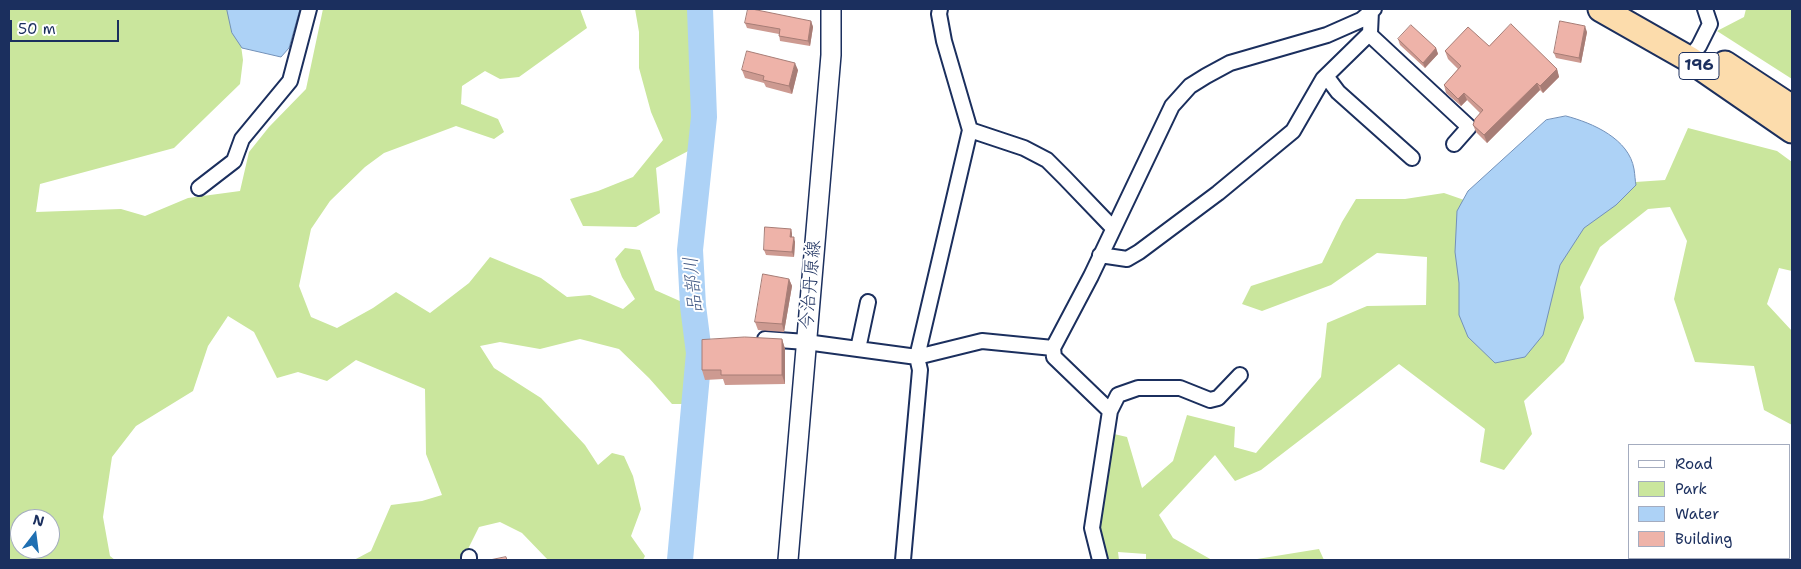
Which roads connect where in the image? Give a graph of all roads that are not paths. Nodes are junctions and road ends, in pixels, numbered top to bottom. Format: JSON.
{"nodes":[{"id":1,"x":309,"y":9,"type":"edge"},
{"id":2,"x":831,"y":9,"type":"edge"},
{"id":3,"x":940,"y":9,"type":"edge"},
{"id":4,"x":1601,"y":9,"type":"edge"},
{"id":5,"x":1636,"y":9,"type":"edge"},
{"id":6,"x":1705,"y":9,"type":"edge"},
{"id":7,"x":1373,"y":10,"type":"edge"},
{"id":8,"x":1369,"y":34,"type":"junction"},
{"id":9,"x":1694,"y":53,"type":"junction"},
{"id":10,"x":1326,"y":76,"type":"junction"},
{"id":11,"x":1792,"y":108,"type":"edge"},
{"id":12,"x":970,"y":130,"type":"junction"},
{"id":13,"x":1792,"y":130,"type":"edge"},
{"id":14,"x":1454,"y":144,"type":"dead end"},
{"id":15,"x":1412,"y":158,"type":"dead end"},
{"id":16,"x":199,"y":188,"type":"dead end"},
{"id":17,"x":1113,"y":228,"type":"junction"},
{"id":18,"x":1100,"y":255,"type":"junction"},
{"id":19,"x":868,"y":302,"type":"dead end"},
{"id":20,"x":749,"y":338,"type":"edge"},
{"id":21,"x":806,"y":342,"type":"junction"},
{"id":22,"x":1054,"y":348,"type":"junction"},
{"id":23,"x":858,"y":349,"type":"junction"},
{"id":24,"x":917,"y":357,"type":"junction"},
{"id":25,"x":1240,"y":375,"type":"dead end"},
{"id":26,"x":1110,"y":411,"type":"junction"},
{"id":27,"x":788,"y":560,"type":"edge"},
{"id":28,"x":903,"y":560,"type":"edge"},
{"id":29,"x":1100,"y":560,"type":"edge"}],
"edges":[{"from":1,"to":16,"type":"street"},
{"from":2,"to":21,"type":"main road","name":"今治丹原線"},
{"from":3,"to":12,"type":"street"},
{"from":4,"to":9,"type":"highway","number":"196"},
{"from":5,"to":9,"type":"highway","number":"196"},
{"from":6,"to":9,"type":"street"},
{"from":7,"to":8,"type":"street"},
{"from":7,"to":17,"type":"street"},
{"from":8,"to":10,"type":"street"},
{"from":8,"to":14,"type":"street"},
{"from":9,"to":11,"type":"highway","number":"196"},
{"from":9,"to":13,"type":"highway","number":"196"},
{"from":10,"to":15,"type":"street"},
{"from":10,"to":18,"type":"street"},
{"from":12,"to":17,"type":"street"},
{"from":12,"to":24,"type":"street"},
{"from":17,"to":18,"type":"street"},
{"from":18,"to":22,"type":"street"},
{"from":19,"to":23,"type":"street"},
{"from":20,"to":21,"type":"street"},
{"from":21,"to":23,"type":"street"},
{"from":21,"to":27,"type":"main road","name":"今治丹原線"},
{"from":22,"to":24,"type":"street"},
{"from":22,"to":26,"type":"street"},
{"from":23,"to":24,"type":"street"},
{"from":24,"to":28,"type":"street"},
{"from":25,"to":26,"type":"street"},
{"from":26,"to":29,"type":"street"}]}
